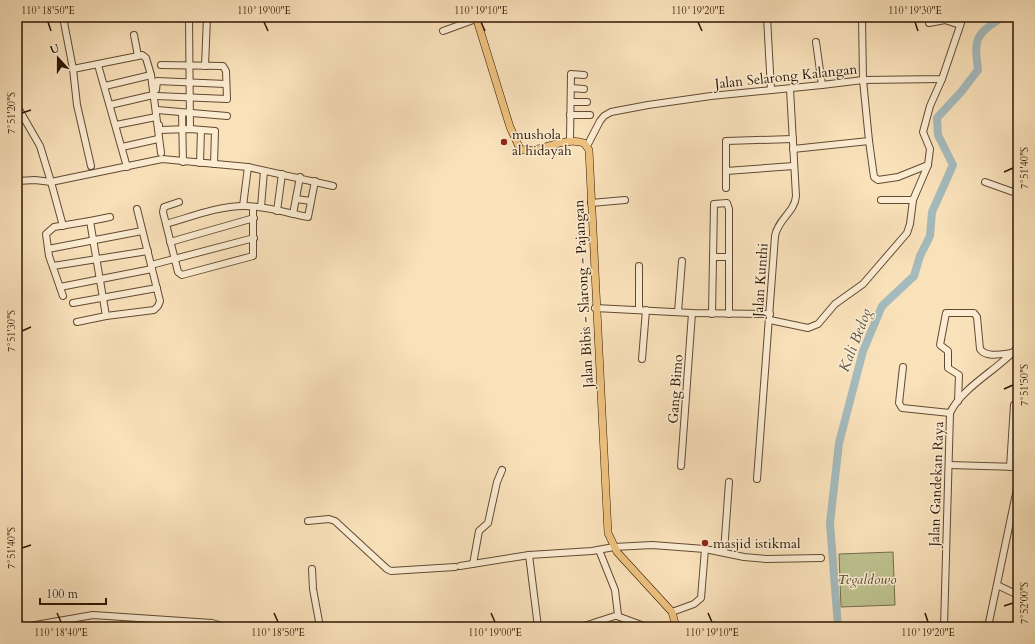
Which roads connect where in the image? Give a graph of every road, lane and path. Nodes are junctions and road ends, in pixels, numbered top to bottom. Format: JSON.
{"nodes":[{"id":1,"x":22,"y":17,"type":"edge"},
{"id":2,"x":63,"y":17,"type":"edge"},
{"id":3,"x":189,"y":17,"type":"edge"},
{"id":4,"x":206,"y":17,"type":"edge"},
{"id":5,"x":766,"y":17,"type":"edge"},
{"id":6,"x":862,"y":17,"type":"edge"},
{"id":7,"x":963,"y":17,"type":"edge"},
{"id":8,"x":476,"y":18,"type":"edge"},
{"id":9,"x":17,"y":19,"type":"edge"},
{"id":10,"x":945,"y":19,"type":"edge"},
{"id":11,"x":929,"y":23,"type":"dead end"},
{"id":12,"x":960,"y":25,"type":"junction"},
{"id":13,"x":443,"y":31,"type":"dead end"},
{"id":14,"x":134,"y":35,"type":"dead end"},
{"id":15,"x":816,"y":42,"type":"dead end"},
{"id":16,"x":138,"y":56,"type":"junction"},
{"id":17,"x":98,"y":65,"type":"junction"},
{"id":18,"x":161,"y":65,"type":"dead end"},
{"id":19,"x":189,"y":66,"type":"junction"},
{"id":20,"x":205,"y":66,"type":"junction"},
{"id":21,"x":72,"y":69,"type":"junction"},
{"id":22,"x":584,"y":74,"type":"dead end"},
{"id":23,"x":151,"y":75,"type":"junction"},
{"id":24,"x":942,"y":79,"type":"junction"},
{"id":25,"x":863,"y":80,"type":"junction"},
{"id":26,"x":189,"y":83,"type":"junction"},
{"id":27,"x":226,"y":84,"type":"junction"},
{"id":28,"x":105,"y":86,"type":"junction"},
{"id":29,"x":822,"y":86,"type":"junction"},
{"id":30,"x":571,"y":88,"type":"junction"},
{"id":31,"x":584,"y":89,"type":"dead end"},
{"id":32,"x":790,"y":89,"type":"junction"},
{"id":33,"x":771,"y":90,"type":"junction"},
{"id":34,"x":154,"y":96,"type":"junction"},
{"id":35,"x":189,"y":96,"type":"junction"},
{"id":36,"x":571,"y":102,"type":"junction"},
{"id":37,"x":587,"y":102,"type":"dead end"},
{"id":38,"x":110,"y":105,"type":"junction"},
{"id":39,"x":17,"y":106,"type":"edge"},
{"id":40,"x":157,"y":110,"type":"junction"},
{"id":41,"x":182,"y":113,"type":"junction"},
{"id":42,"x":189,"y":113,"type":"junction"},
{"id":43,"x":570,"y":115,"type":"junction"},
{"id":44,"x":590,"y":115,"type":"dead end"},
{"id":45,"x":227,"y":116,"type":"dead end"},
{"id":46,"x":156,"y":118,"type":"junction"},
{"id":47,"x":116,"y":125,"type":"junction"},
{"id":48,"x":182,"y":129,"type":"junction"},
{"id":49,"x":190,"y":129,"type":"junction"},
{"id":50,"x":201,"y":130,"type":"junction"},
{"id":51,"x":158,"y":138,"type":"junction"},
{"id":52,"x":570,"y":140,"type":"junction"},
{"id":53,"x":793,"y":140,"type":"junction"},
{"id":54,"x":869,"y":141,"type":"junction"},
{"id":55,"x":587,"y":146,"type":"junction"},
{"id":56,"x":122,"y":147,"type":"junction"},
{"id":57,"x":793,"y":149,"type":"junction"},
{"id":58,"x":161,"y":153,"type":"dead end"},
{"id":59,"x":183,"y":162,"type":"junction"},
{"id":60,"x":200,"y":163,"type":"junction"},
{"id":61,"x":214,"y":164,"type":"junction"},
{"id":62,"x":928,"y":165,"type":"junction"},
{"id":63,"x":91,"y":166,"type":"dead end"},
{"id":64,"x":794,"y":166,"type":"junction"},
{"id":65,"x":126,"y":167,"type":"junction"},
{"id":66,"x":248,"y":167,"type":"junction"},
{"id":67,"x":264,"y":171,"type":"junction"},
{"id":68,"x":726,"y":171,"type":"junction"},
{"id":69,"x":282,"y":174,"type":"junction"},
{"id":70,"x":300,"y":177,"type":"junction"},
{"id":71,"x":1018,"y":179,"type":"edge"},
{"id":72,"x":17,"y":181,"type":"edge"},
{"id":73,"x":315,"y":181,"type":"junction"},
{"id":74,"x":51,"y":182,"type":"junction"},
{"id":75,"x":985,"y":182,"type":"dead end"},
{"id":76,"x":333,"y":186,"type":"dead end"},
{"id":77,"x":726,"y":188,"type":"dead end"},
{"id":78,"x":1017,"y":196,"type":"edge"},
{"id":79,"x":296,"y":199,"type":"junction"},
{"id":80,"x":625,"y":200,"type":"dead end"},
{"id":81,"x":881,"y":200,"type":"dead end"},
{"id":82,"x":913,"y":200,"type":"junction"},
{"id":83,"x":311,"y":201,"type":"junction"},
{"id":84,"x":179,"y":202,"type":"dead end"},
{"id":85,"x":591,"y":203,"type":"junction"},
{"id":86,"x":243,"y":206,"type":"junction"},
{"id":87,"x":253,"y":207,"type":"junction"},
{"id":88,"x":261,"y":207,"type":"junction"},
{"id":89,"x":137,"y":209,"type":"dead end"},
{"id":90,"x":277,"y":211,"type":"junction"},
{"id":91,"x":293,"y":214,"type":"junction"},
{"id":92,"x":110,"y":217,"type":"dead end"},
{"id":93,"x":254,"y":218,"type":"junction"},
{"id":94,"x":90,"y":222,"type":"junction"},
{"id":95,"x":166,"y":224,"type":"junction"},
{"id":96,"x":63,"y":226,"type":"junction"},
{"id":97,"x":142,"y":231,"type":"junction"},
{"id":98,"x":254,"y":238,"type":"junction"},
{"id":99,"x":94,"y":241,"type":"junction"},
{"id":100,"x":170,"y":242,"type":"junction"},
{"id":101,"x":48,"y":249,"type":"junction"},
{"id":102,"x":148,"y":251,"type":"junction"},
{"id":103,"x":713,"y":257,"type":"junction"},
{"id":104,"x":729,"y":257,"type":"junction"},
{"id":105,"x":175,"y":259,"type":"junction"},
{"id":106,"x":97,"y":260,"type":"junction"},
{"id":107,"x":682,"y":261,"type":"dead end"},
{"id":108,"x":53,"y":266,"type":"junction"},
{"id":109,"x":639,"y":266,"type":"dead end"},
{"id":110,"x":152,"y":267,"type":"junction"},
{"id":111,"x":100,"y":279,"type":"junction"},
{"id":112,"x":60,"y":287,"type":"junction"},
{"id":113,"x":157,"y":288,"type":"junction"},
{"id":114,"x":63,"y":296,"type":"dead end"},
{"id":115,"x":103,"y":297,"type":"junction"},
{"id":116,"x":73,"y":303,"type":"dead end"},
{"id":117,"x":596,"y":308,"type":"junction"},
{"id":118,"x":639,"y":310,"type":"junction"},
{"id":119,"x":646,"y":310,"type":"junction"},
{"id":120,"x":678,"y":312,"type":"junction"},
{"id":121,"x":692,"y":313,"type":"junction"},
{"id":122,"x":712,"y":314,"type":"junction"},
{"id":123,"x":729,"y":314,"type":"junction"},
{"id":124,"x":106,"y":316,"type":"junction"},
{"id":125,"x":770,"y":317,"type":"junction"},
{"id":126,"x":76,"y":322,"type":"dead end"},
{"id":127,"x":1018,"y":347,"type":"edge"},
{"id":128,"x":1012,"y":353,"type":"junction"},
{"id":129,"x":642,"y":359,"type":"dead end"},
{"id":130,"x":903,"y":367,"type":"dead end"},
{"id":131,"x":958,"y":401,"type":"junction"},
{"id":132,"x":1014,"y":405,"type":"dead end"},
{"id":133,"x":950,"y":413,"type":"junction"},
{"id":134,"x":949,"y":464,"type":"junction"},
{"id":135,"x":681,"y":466,"type":"dead end"},
{"id":136,"x":1010,"y":467,"type":"junction"},
{"id":137,"x":1018,"y":467,"type":"edge"},
{"id":138,"x":502,"y":470,"type":"dead end"},
{"id":139,"x":757,"y":479,"type":"dead end"},
{"id":140,"x":730,"y":482,"type":"dead end"},
{"id":141,"x":1018,"y":484,"type":"edge"},
{"id":142,"x":308,"y":521,"type":"dead end"},
{"id":143,"x":614,"y":547,"type":"junction"},
{"id":144,"x":705,"y":549,"type":"junction"},
{"id":145,"x":599,"y":550,"type":"junction"},
{"id":146,"x":724,"y":552,"type":"junction"},
{"id":147,"x":529,"y":555,"type":"junction"},
{"id":148,"x":821,"y":558,"type":"dead end"},
{"id":149,"x":473,"y":564,"type":"junction"},
{"id":150,"x":312,"y":569,"type":"dead end"},
{"id":151,"x":997,"y":585,"type":"junction"},
{"id":152,"x":1018,"y":595,"type":"edge"},
{"id":153,"x":672,"y":612,"type":"junction"},
{"id":154,"x":617,"y":616,"type":"junction"},
{"id":155,"x":17,"y":618,"type":"edge"},
{"id":156,"x":226,"y":627,"type":"edge"},
{"id":157,"x":320,"y":627,"type":"edge"},
{"id":158,"x":538,"y":627,"type":"edge"},
{"id":159,"x":578,"y":627,"type":"edge"},
{"id":160,"x":647,"y":627,"type":"edge"},
{"id":161,"x":676,"y":627,"type":"edge"},
{"id":162,"x":944,"y":627,"type":"edge"},
{"id":163,"x":988,"y":627,"type":"edge"}],
"edges":[{"from":1,"to":9,"type":"street"},
{"from":2,"to":21,"type":"street"},
{"from":3,"to":19,"type":"street"},
{"from":4,"to":20,"type":"street"},
{"from":5,"to":33,"type":"street"},
{"from":6,"to":25,"type":"street"},
{"from":7,"to":12,"type":"street"},
{"from":8,"to":13,"type":"street"},
{"from":8,"to":52,"type":"main road"},
{"from":10,"to":11,"type":"street"},
{"from":10,"to":12,"type":"street"},
{"from":12,"to":24,"type":"street"},
{"from":14,"to":16,"type":"street"},
{"from":15,"to":29,"type":"street"},
{"from":16,"to":17,"type":"street"},
{"from":16,"to":23,"type":"street"},
{"from":17,"to":21,"type":"street"},
{"from":17,"to":28,"type":"street"},
{"from":18,"to":19,"type":"street"},
{"from":19,"to":20,"type":"street"},
{"from":19,"to":26,"type":"street"},
{"from":20,"to":27,"type":"street"},
{"from":21,"to":63,"type":"street"},
{"from":22,"to":30,"type":"street"},
{"from":23,"to":28,"type":"street"},
{"from":23,"to":34,"type":"street"},
{"from":24,"to":25,"type":"street","name":"Jalan Selarong Kalangan"},
{"from":24,"to":62,"type":"street"},
{"from":25,"to":29,"type":"street","name":"Jalan Selarong Kalangan"},
{"from":25,"to":54,"type":"street"},
{"from":26,"to":27,"type":"street"},
{"from":26,"to":34,"type":"street"},
{"from":26,"to":35,"type":"street"},
{"from":27,"to":35,"type":"street"},
{"from":28,"to":38,"type":"street"},
{"from":29,"to":32,"type":"street","name":"Jalan Selarong Kalangan"},
{"from":30,"to":31,"type":"street"},
{"from":30,"to":36,"type":"street"},
{"from":32,"to":33,"type":"street","name":"Jalan Selarong Kalangan"},
{"from":32,"to":53,"type":"street","name":"Jalan Kunthi"},
{"from":33,"to":55,"type":"street","name":"Jalan Selarong Kalangan"},
{"from":34,"to":35,"type":"street"},
{"from":34,"to":38,"type":"street"},
{"from":34,"to":40,"type":"street"},
{"from":34,"to":46,"type":"street"},
{"from":35,"to":42,"type":"street"},
{"from":36,"to":37,"type":"street"},
{"from":36,"to":43,"type":"street"},
{"from":38,"to":47,"type":"street"},
{"from":39,"to":74,"type":"street"},
{"from":40,"to":41,"type":"street"},
{"from":40,"to":48,"type":"street"},
{"from":41,"to":42,"type":"street"},
{"from":41,"to":48,"type":"street"},
{"from":42,"to":45,"type":"street"},
{"from":42,"to":49,"type":"street"},
{"from":43,"to":44,"type":"street"},
{"from":43,"to":52,"type":"street"},
{"from":46,"to":47,"type":"street"},
{"from":46,"to":51,"type":"street"},
{"from":47,"to":56,"type":"street"},
{"from":48,"to":49,"type":"street"},
{"from":48,"to":59,"type":"street"},
{"from":49,"to":50,"type":"street"},
{"from":50,"to":60,"type":"street"},
{"from":50,"to":61,"type":"street"},
{"from":51,"to":56,"type":"street"},
{"from":51,"to":58,"type":"street"},
{"from":52,"to":55,"type":"main road"},
{"from":53,"to":57,"type":"street","name":"Jalan Kunthi"},
{"from":53,"to":68,"type":"street"},
{"from":54,"to":57,"type":"street"},
{"from":54,"to":62,"type":"street"},
{"from":55,"to":85,"type":"main road","name":"Jalan Bibis - Slarong - Pajangan"},
{"from":56,"to":65,"type":"street"},
{"from":57,"to":64,"type":"street","name":"Jalan Kunthi"},
{"from":59,"to":60,"type":"street"},
{"from":59,"to":65,"type":"street"},
{"from":60,"to":61,"type":"street"},
{"from":61,"to":66,"type":"street"},
{"from":62,"to":82,"type":"street"},
{"from":64,"to":68,"type":"street"},
{"from":64,"to":125,"type":"street","name":"Jalan Kunthi"},
{"from":65,"to":74,"type":"street"},
{"from":66,"to":67,"type":"street"},
{"from":66,"to":86,"type":"street"},
{"from":67,"to":69,"type":"street"},
{"from":67,"to":88,"type":"street"},
{"from":68,"to":77,"type":"street"},
{"from":69,"to":70,"type":"street"},
{"from":69,"to":90,"type":"street"},
{"from":70,"to":73,"type":"street"},
{"from":70,"to":79,"type":"street"},
{"from":71,"to":78,"type":"street"},
{"from":72,"to":74,"type":"street"},
{"from":73,"to":76,"type":"street"},
{"from":73,"to":83,"type":"street"},
{"from":74,"to":96,"type":"street"},
{"from":75,"to":78,"type":"street"},
{"from":79,"to":83,"type":"street"},
{"from":79,"to":91,"type":"street"},
{"from":80,"to":85,"type":"street"},
{"from":81,"to":82,"type":"street"},
{"from":82,"to":125,"type":"street"},
{"from":83,"to":91,"type":"street"},
{"from":84,"to":95,"type":"street"},
{"from":85,"to":117,"type":"main road","name":"Jalan Bibis - Slarong - Pajangan"},
{"from":86,"to":87,"type":"street"},
{"from":86,"to":95,"type":"street"},
{"from":87,"to":88,"type":"street"},
{"from":87,"to":93,"type":"street"},
{"from":88,"to":90,"type":"street"},
{"from":89,"to":97,"type":"street"},
{"from":90,"to":91,"type":"street"},
{"from":92,"to":94,"type":"street"},
{"from":93,"to":98,"type":"street"},
{"from":93,"to":100,"type":"street"},
{"from":94,"to":96,"type":"street"},
{"from":94,"to":99,"type":"street"},
{"from":95,"to":100,"type":"street"},
{"from":96,"to":101,"type":"street"},
{"from":97,"to":99,"type":"street"},
{"from":97,"to":102,"type":"street"},
{"from":98,"to":105,"type":"street"},
{"from":98,"to":105,"type":"street"},
{"from":99,"to":101,"type":"street"},
{"from":99,"to":106,"type":"street"},
{"from":100,"to":105,"type":"street"},
{"from":101,"to":108,"type":"street"},
{"from":102,"to":106,"type":"street"},
{"from":102,"to":110,"type":"street"},
{"from":103,"to":104,"type":"street"},
{"from":103,"to":104,"type":"street"},
{"from":103,"to":122,"type":"street"},
{"from":104,"to":123,"type":"street"},
{"from":105,"to":110,"type":"street"},
{"from":106,"to":108,"type":"street"},
{"from":106,"to":111,"type":"street"},
{"from":107,"to":120,"type":"street"},
{"from":108,"to":112,"type":"street"},
{"from":109,"to":118,"type":"street"},
{"from":110,"to":111,"type":"street"},
{"from":110,"to":113,"type":"street"},
{"from":111,"to":112,"type":"street"},
{"from":111,"to":115,"type":"street"},
{"from":112,"to":114,"type":"street"},
{"from":113,"to":115,"type":"street"},
{"from":113,"to":124,"type":"street"},
{"from":115,"to":116,"type":"street"},
{"from":115,"to":124,"type":"street"},
{"from":117,"to":118,"type":"street"},
{"from":117,"to":143,"type":"main road","name":"Jalan Bibis - Slarong - Pajangan"},
{"from":118,"to":119,"type":"street"},
{"from":119,"to":120,"type":"street"},
{"from":119,"to":129,"type":"street"},
{"from":120,"to":121,"type":"street"},
{"from":121,"to":122,"type":"street"},
{"from":121,"to":135,"type":"street","name":"Gang Bimo"},
{"from":122,"to":123,"type":"street"},
{"from":123,"to":125,"type":"street"},
{"from":124,"to":126,"type":"street"},
{"from":125,"to":139,"type":"street","name":"Jalan Kunthi"},
{"from":127,"to":128,"type":"street","name":"Jalan Gandekan Raya"},
{"from":128,"to":131,"type":"street","name":"Jalan Gandekan Raya"},
{"from":128,"to":131,"type":"street"},
{"from":130,"to":133,"type":"street"},
{"from":131,"to":133,"type":"street","name":"Jalan Gandekan Raya"},
{"from":132,"to":136,"type":"street"},
{"from":133,"to":134,"type":"street","name":"Jalan Gandekan Raya"},
{"from":134,"to":136,"type":"street"},
{"from":134,"to":162,"type":"street","name":"Jalan Gandekan Raya"},
{"from":136,"to":137,"type":"street"},
{"from":138,"to":149,"type":"street"},
{"from":140,"to":146,"type":"street"},
{"from":141,"to":151,"type":"street"},
{"from":142,"to":149,"type":"street"},
{"from":143,"to":144,"type":"street"},
{"from":143,"to":145,"type":"street"},
{"from":143,"to":153,"type":"main road","name":"Jalan Bibis - Slarong - Pajangan"},
{"from":144,"to":146,"type":"street"},
{"from":144,"to":153,"type":"street"},
{"from":145,"to":147,"type":"street"},
{"from":145,"to":154,"type":"street"},
{"from":146,"to":148,"type":"street"},
{"from":147,"to":149,"type":"street"},
{"from":147,"to":158,"type":"street"},
{"from":150,"to":157,"type":"street"},
{"from":151,"to":152,"type":"street"},
{"from":151,"to":163,"type":"street"},
{"from":153,"to":161,"type":"main road","name":"Jalan Bibis - Slarong - Pajangan"},
{"from":154,"to":159,"type":"street"},
{"from":154,"to":160,"type":"street"},
{"from":155,"to":156,"type":"street"}]}
